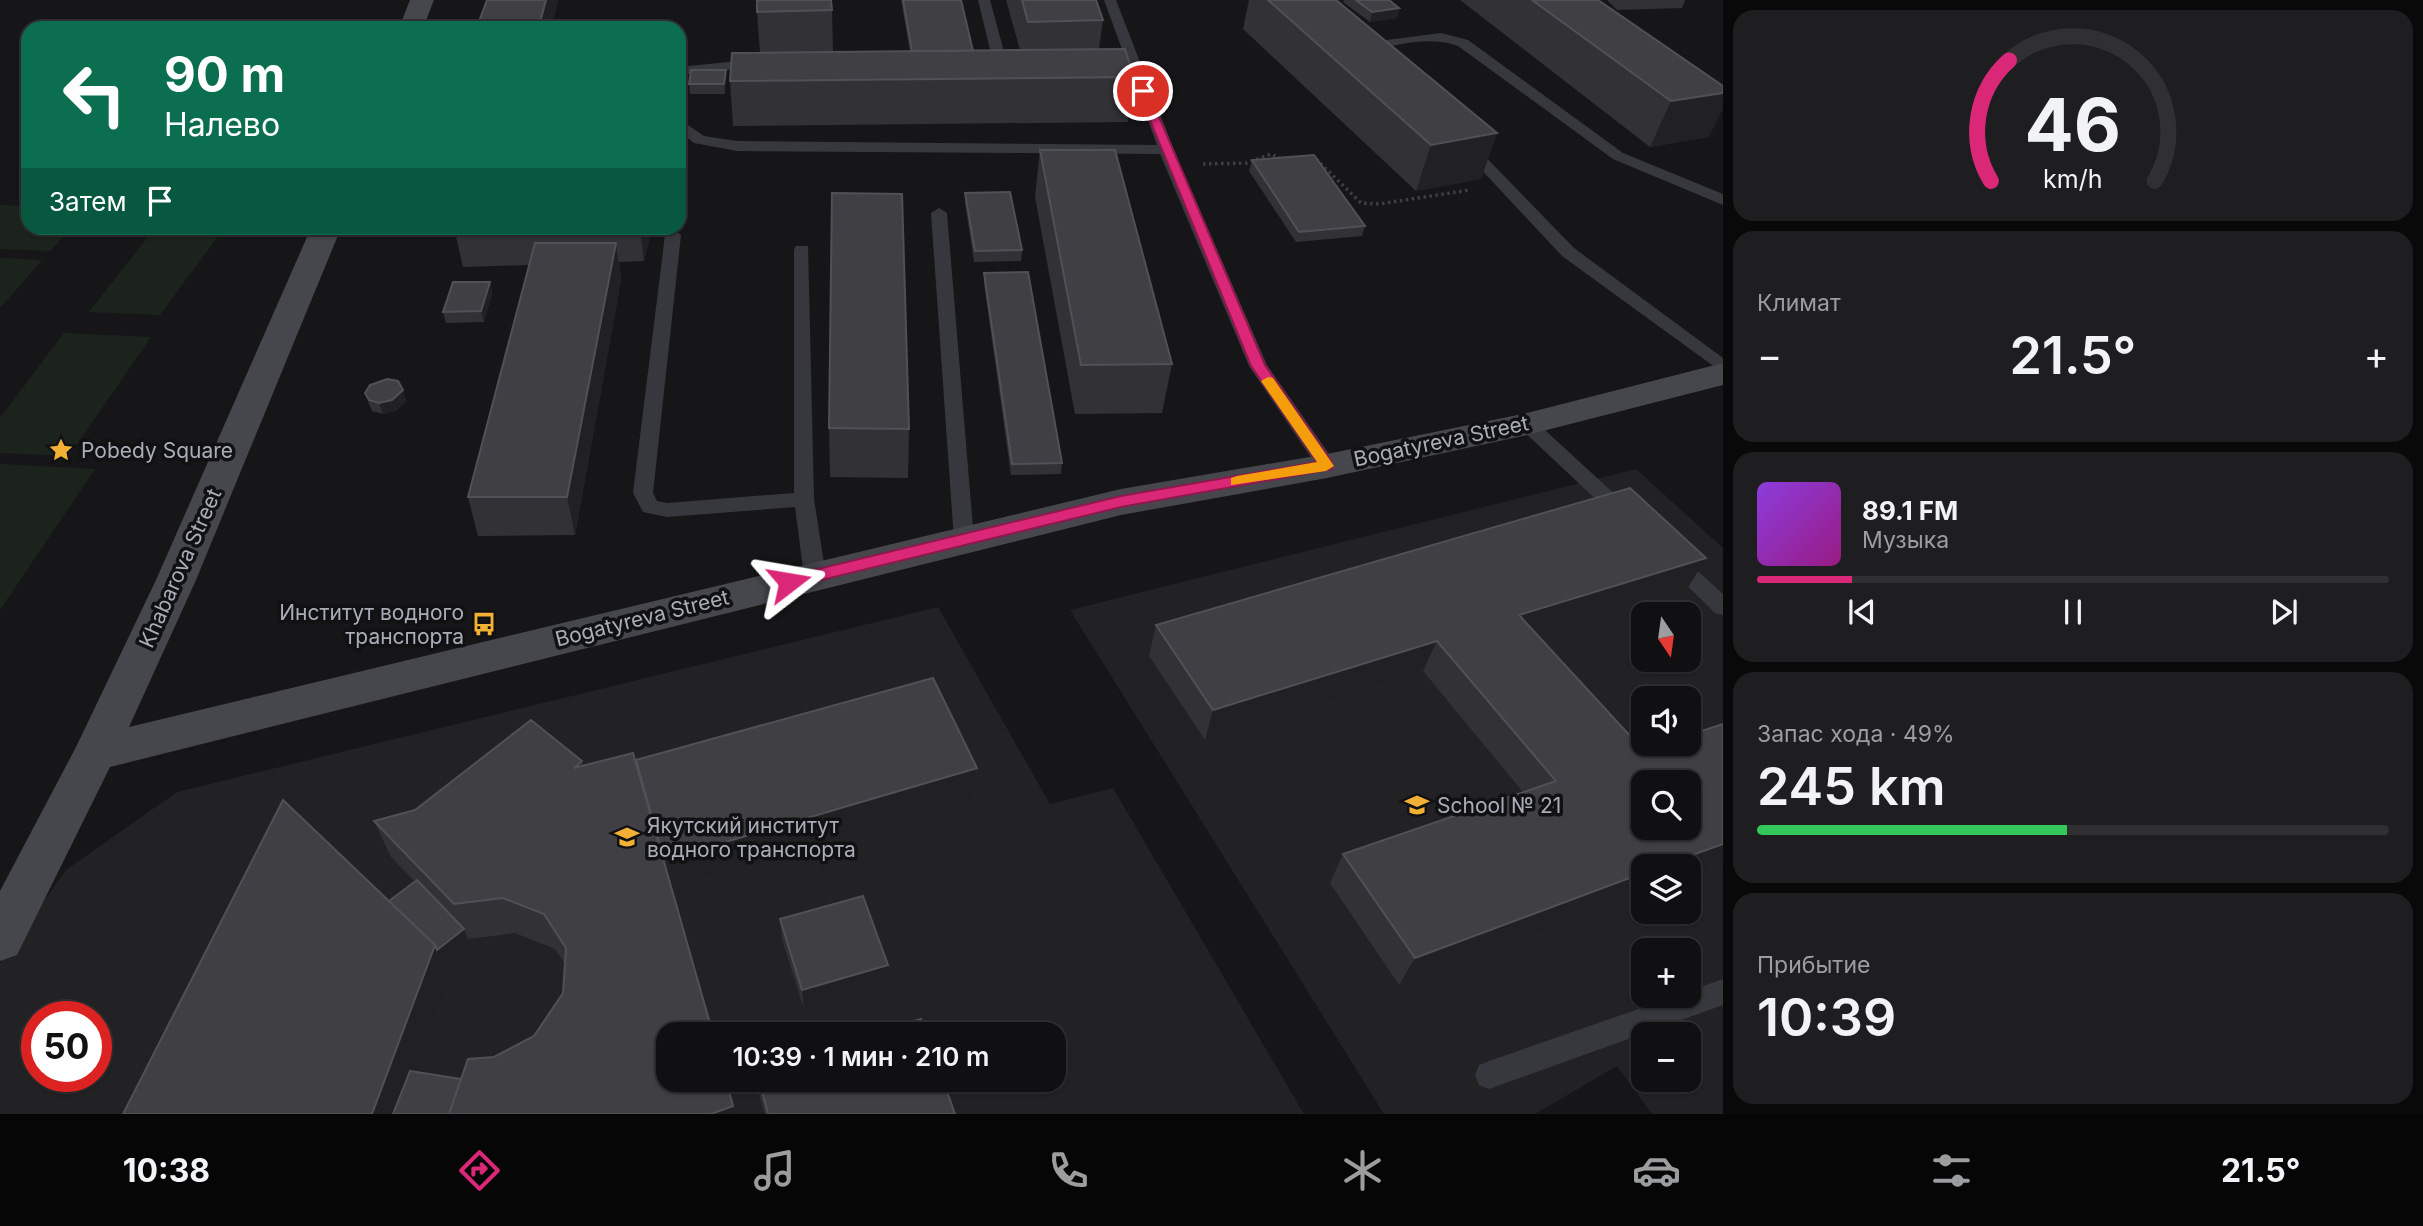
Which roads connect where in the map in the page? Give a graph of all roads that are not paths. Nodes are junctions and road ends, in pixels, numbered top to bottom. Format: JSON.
{"nodes":[{"id":1,"x":422,"y":0,"type":"edge"},
{"id":2,"x":984,"y":0,"type":"edge"},
{"id":3,"x":1110,"y":0,"type":"edge"},
{"id":4,"x":414,"y":21,"type":"edge"},
{"id":5,"x":776,"y":62,"type":"edge"},
{"id":6,"x":1376,"y":65,"type":"edge"},
{"id":7,"x":686,"y":70,"type":"edge"},
{"id":8,"x":1003,"y":74,"type":"edge"},
{"id":9,"x":686,"y":129,"type":"edge"},
{"id":10,"x":1458,"y":138,"type":"edge"},
{"id":11,"x":1169,"y":158,"type":"junction"},
{"id":12,"x":1723,"y":200,"type":"edge"},
{"id":13,"x":939,"y":213,"type":"dead end"},
{"id":14,"x":323,"y":235,"type":"edge"},
{"id":15,"x":673,"y":235,"type":"dead end"},
{"id":16,"x":802,"y":250,"type":"dead end"},
{"id":17,"x":1723,"y":367,"type":"edge"},
{"id":18,"x":1723,"y":373,"type":"edge"},
{"id":19,"x":1527,"y":424,"type":"junction"},
{"id":20,"x":1326,"y":466,"type":"junction"},
{"id":21,"x":804,"y":499,"type":"junction"},
{"id":22,"x":964,"y":540,"type":"junction"},
{"id":23,"x":815,"y":576,"type":"junction"},
{"id":24,"x":1723,"y":607,"type":"edge"},
{"id":25,"x":95,"y":752,"type":"junction"},
{"id":26,"x":0,"y":939,"type":"edge"},
{"id":27,"x":1723,"y":992,"type":"edge"},
{"id":28,"x":1489,"y":1075,"type":"dead end"}],
"edges":[{"from":1,"to":4,"type":"main road"},
{"from":2,"to":8,"type":"lane"},
{"from":3,"to":11,"type":"lane"},
{"from":5,"to":7,"type":"lane"},
{"from":6,"to":12,"type":"lane"},
{"from":9,"to":11,"type":"lane"},
{"from":10,"to":17,"type":"lane"},
{"from":11,"to":20,"type":"lane"},
{"from":13,"to":22,"type":"lane"},
{"from":14,"to":25,"type":"main road","name":"Khabarova Street"},
{"from":15,"to":21,"type":"lane"},
{"from":16,"to":21,"type":"lane"},
{"from":18,"to":19,"type":"main road","name":"Bogatyreva Street"},
{"from":19,"to":20,"type":"main road","name":"Bogatyreva Street"},
{"from":19,"to":24,"type":"lane"},
{"from":20,"to":22,"type":"main road","name":"Bogatyreva Street"},
{"from":21,"to":23,"type":"lane"},
{"from":22,"to":23,"type":"main road","name":"Bogatyreva Street"},
{"from":23,"to":25,"type":"main road","name":"Bogatyreva Street"},
{"from":25,"to":26,"type":"main road","name":"Khabarova Street"},
{"from":27,"to":28,"type":"lane"}]}
